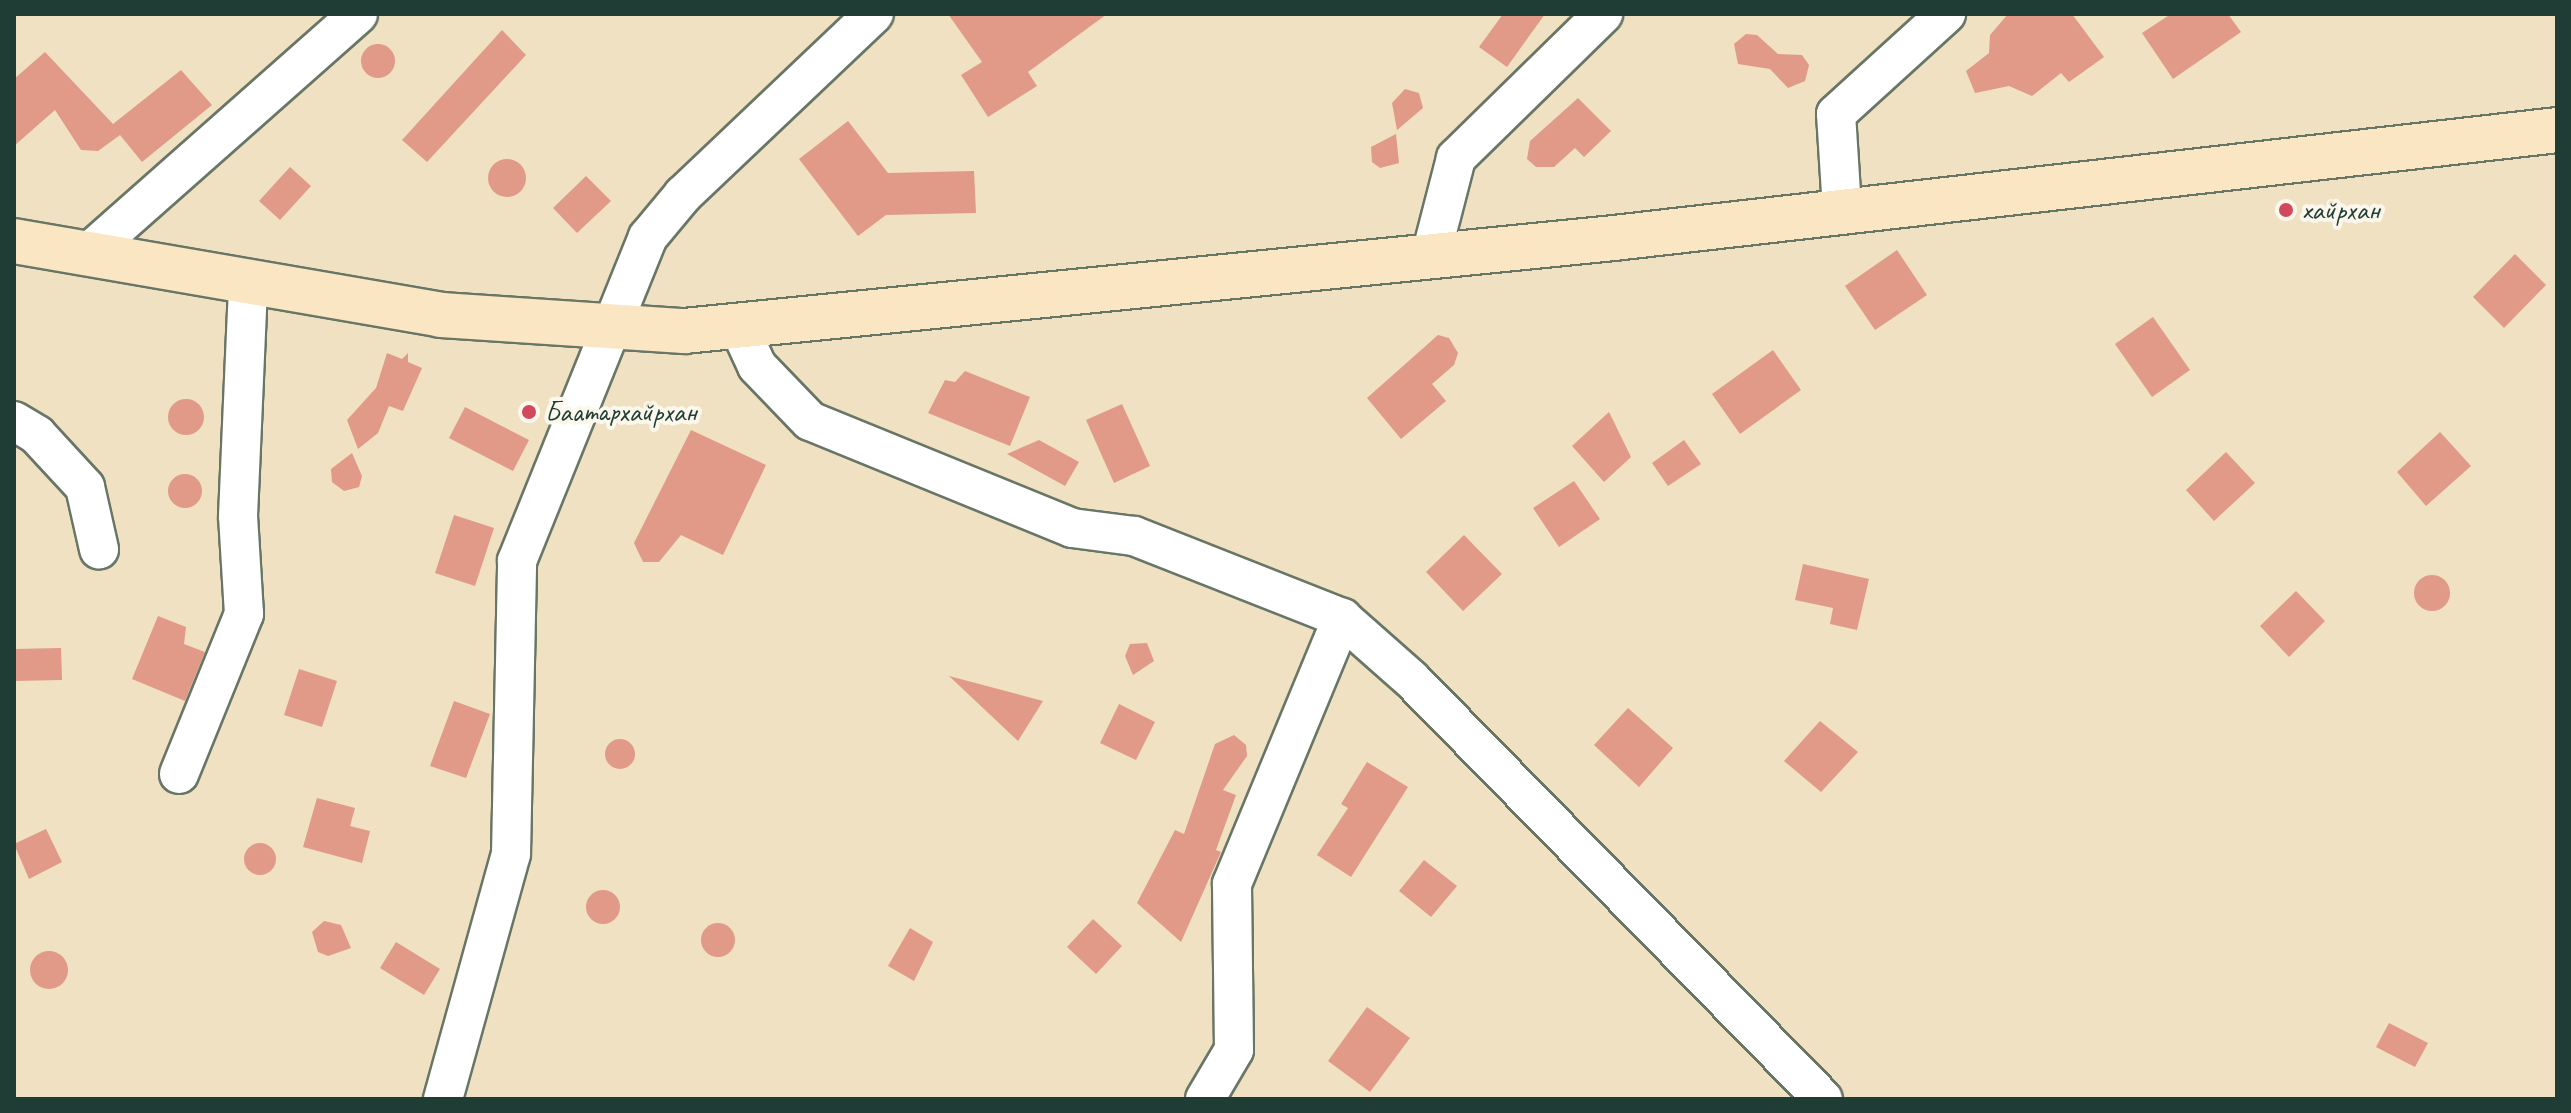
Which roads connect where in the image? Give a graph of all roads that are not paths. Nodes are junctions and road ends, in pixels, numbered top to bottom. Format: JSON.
{"nodes":[{"id":1,"x":358,"y":14,"type":"edge"},
{"id":2,"x":874,"y":14,"type":"edge"},
{"id":3,"x":1603,"y":14,"type":"edge"},
{"id":4,"x":1946,"y":14,"type":"edge"},
{"id":5,"x":2557,"y":130,"type":"edge"},
{"id":6,"x":1842,"y":209,"type":"junction"},
{"id":7,"x":14,"y":241,"type":"edge"},
{"id":8,"x":86,"y":255,"type":"junction"},
{"id":9,"x":1431,"y":255,"type":"junction"},
{"id":10,"x":248,"y":283,"type":"junction"},
{"id":11,"x":615,"y":326,"type":"junction"},
{"id":12,"x":739,"y":327,"type":"junction"},
{"id":13,"x":14,"y":421,"type":"edge"},
{"id":14,"x":99,"y":549,"type":"dead end"},
{"id":15,"x":1342,"y":618,"type":"junction"},
{"id":16,"x":179,"y":774,"type":"dead end"},
{"id":17,"x":443,"y":1099,"type":"edge"},
{"id":18,"x":1205,"y":1099,"type":"edge"},
{"id":19,"x":1823,"y":1099,"type":"edge"}],
"edges":[{"from":1,"to":8,"type":"street"},
{"from":2,"to":11,"type":"street"},
{"from":3,"to":9,"type":"street"},
{"from":4,"to":6,"type":"street"},
{"from":5,"to":6,"type":"street"},
{"from":6,"to":9,"type":"street"},
{"from":7,"to":8,"type":"street"},
{"from":8,"to":10,"type":"street"},
{"from":9,"to":12,"type":"street"},
{"from":10,"to":11,"type":"street"},
{"from":10,"to":16,"type":"street"},
{"from":11,"to":12,"type":"street"},
{"from":11,"to":17,"type":"street"},
{"from":12,"to":15,"type":"street"},
{"from":13,"to":14,"type":"street"},
{"from":15,"to":18,"type":"street"},
{"from":15,"to":19,"type":"street"}]}
